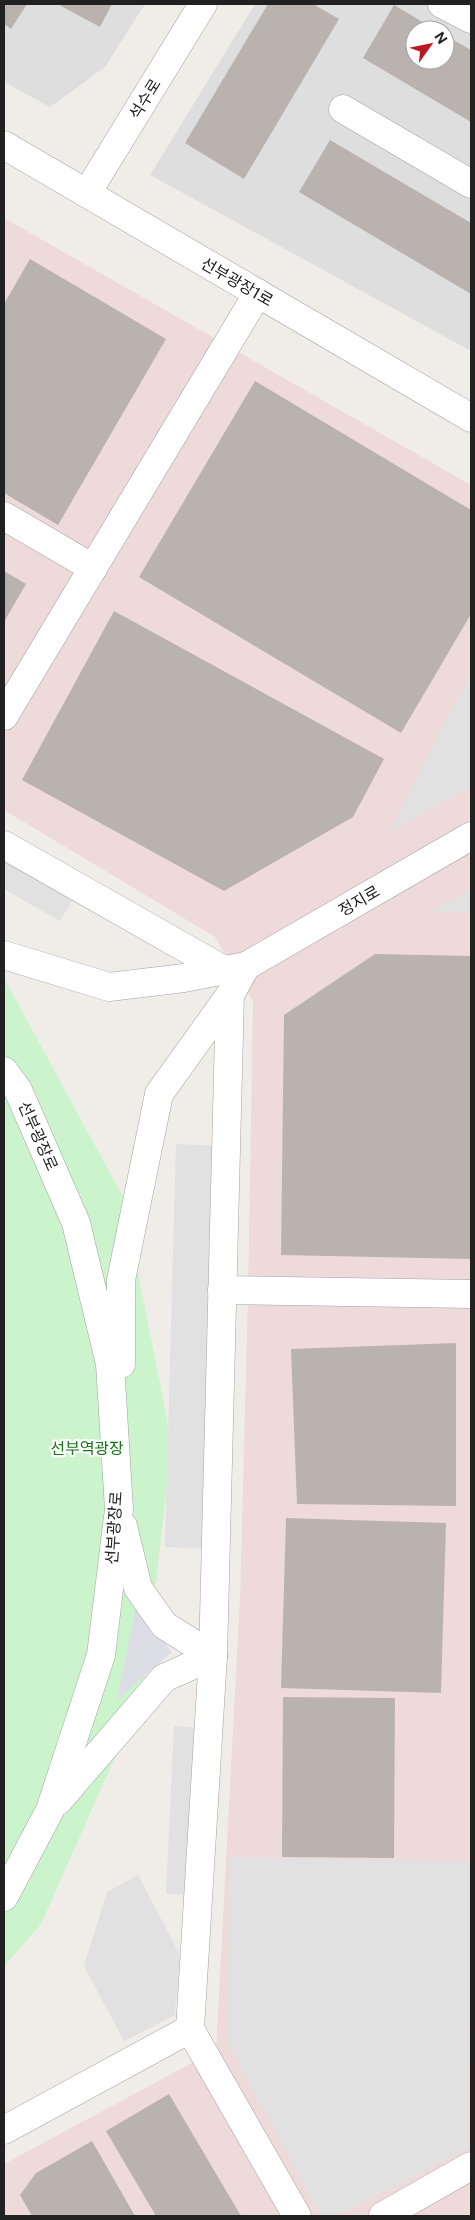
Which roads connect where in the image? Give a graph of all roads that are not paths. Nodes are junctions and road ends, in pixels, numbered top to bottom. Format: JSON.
{"nodes":[{"id":1,"x":203,"y":4,"type":"edge"},
{"id":2,"x":442,"y":4,"type":"edge"},
{"id":3,"x":471,"y":19,"type":"edge"},
{"id":4,"x":343,"y":109,"type":"dead end"},
{"id":5,"x":4,"y":145,"type":"edge"},
{"id":6,"x":471,"y":184,"type":"edge"},
{"id":7,"x":86,"y":193,"type":"junction"},
{"id":8,"x":258,"y":294,"type":"junction"},
{"id":9,"x":471,"y":418,"type":"edge"},
{"id":10,"x":4,"y":516,"type":"edge"},
{"id":11,"x":93,"y":568,"type":"junction"},
{"id":12,"x":4,"y":716,"type":"edge"},
{"id":13,"x":471,"y":836,"type":"edge"},
{"id":14,"x":4,"y":845,"type":"edge"},
{"id":15,"x":4,"y":955,"type":"edge"},
{"id":16,"x":233,"y":977,"type":"junction"},
{"id":17,"x":4,"y":1071,"type":"edge"},
{"id":18,"x":222,"y":1290,"type":"junction"},
{"id":19,"x":471,"y":1294,"type":"edge"},
{"id":20,"x":118,"y":1509,"type":"junction"},
{"id":21,"x":213,"y":1656,"type":"junction"},
{"id":22,"x":50,"y":1810,"type":"junction"},
{"id":23,"x":4,"y":1897,"type":"edge"},
{"id":24,"x":190,"y":2029,"type":"junction"},
{"id":25,"x":4,"y":2130,"type":"edge"},
{"id":26,"x":471,"y":2166,"type":"edge"},
{"id":27,"x":297,"y":2216,"type":"edge"},
{"id":28,"x":383,"y":2216,"type":"edge"}],
"edges":[{"from":1,"to":7,"type":"street","name":"석수로"},
{"from":2,"to":3,"type":"street"},
{"from":4,"to":6,"type":"street"},
{"from":5,"to":7,"type":"street","name":"선부광장1로"},
{"from":7,"to":8,"type":"street","name":"선부광장1로"},
{"from":8,"to":9,"type":"street","name":"선부광장1로"},
{"from":8,"to":11,"type":"street"},
{"from":10,"to":11,"type":"street"},
{"from":11,"to":12,"type":"street"},
{"from":13,"to":16,"type":"street","name":"정지로"},
{"from":14,"to":16,"type":"street"},
{"from":15,"to":16,"type":"street"},
{"from":16,"to":18,"type":"street"},
{"from":16,"to":20,"type":"street"},
{"from":17,"to":20,"type":"street","name":"선부광장로"},
{"from":18,"to":19,"type":"street"},
{"from":18,"to":21,"type":"street"},
{"from":20,"to":21,"type":"street"},
{"from":20,"to":22,"type":"street","name":"선부광장로"},
{"from":21,"to":22,"type":"street"},
{"from":21,"to":24,"type":"street"},
{"from":22,"to":23,"type":"street","name":"선부광장로"},
{"from":24,"to":25,"type":"street"},
{"from":24,"to":27,"type":"street"},
{"from":26,"to":28,"type":"street"}]}
